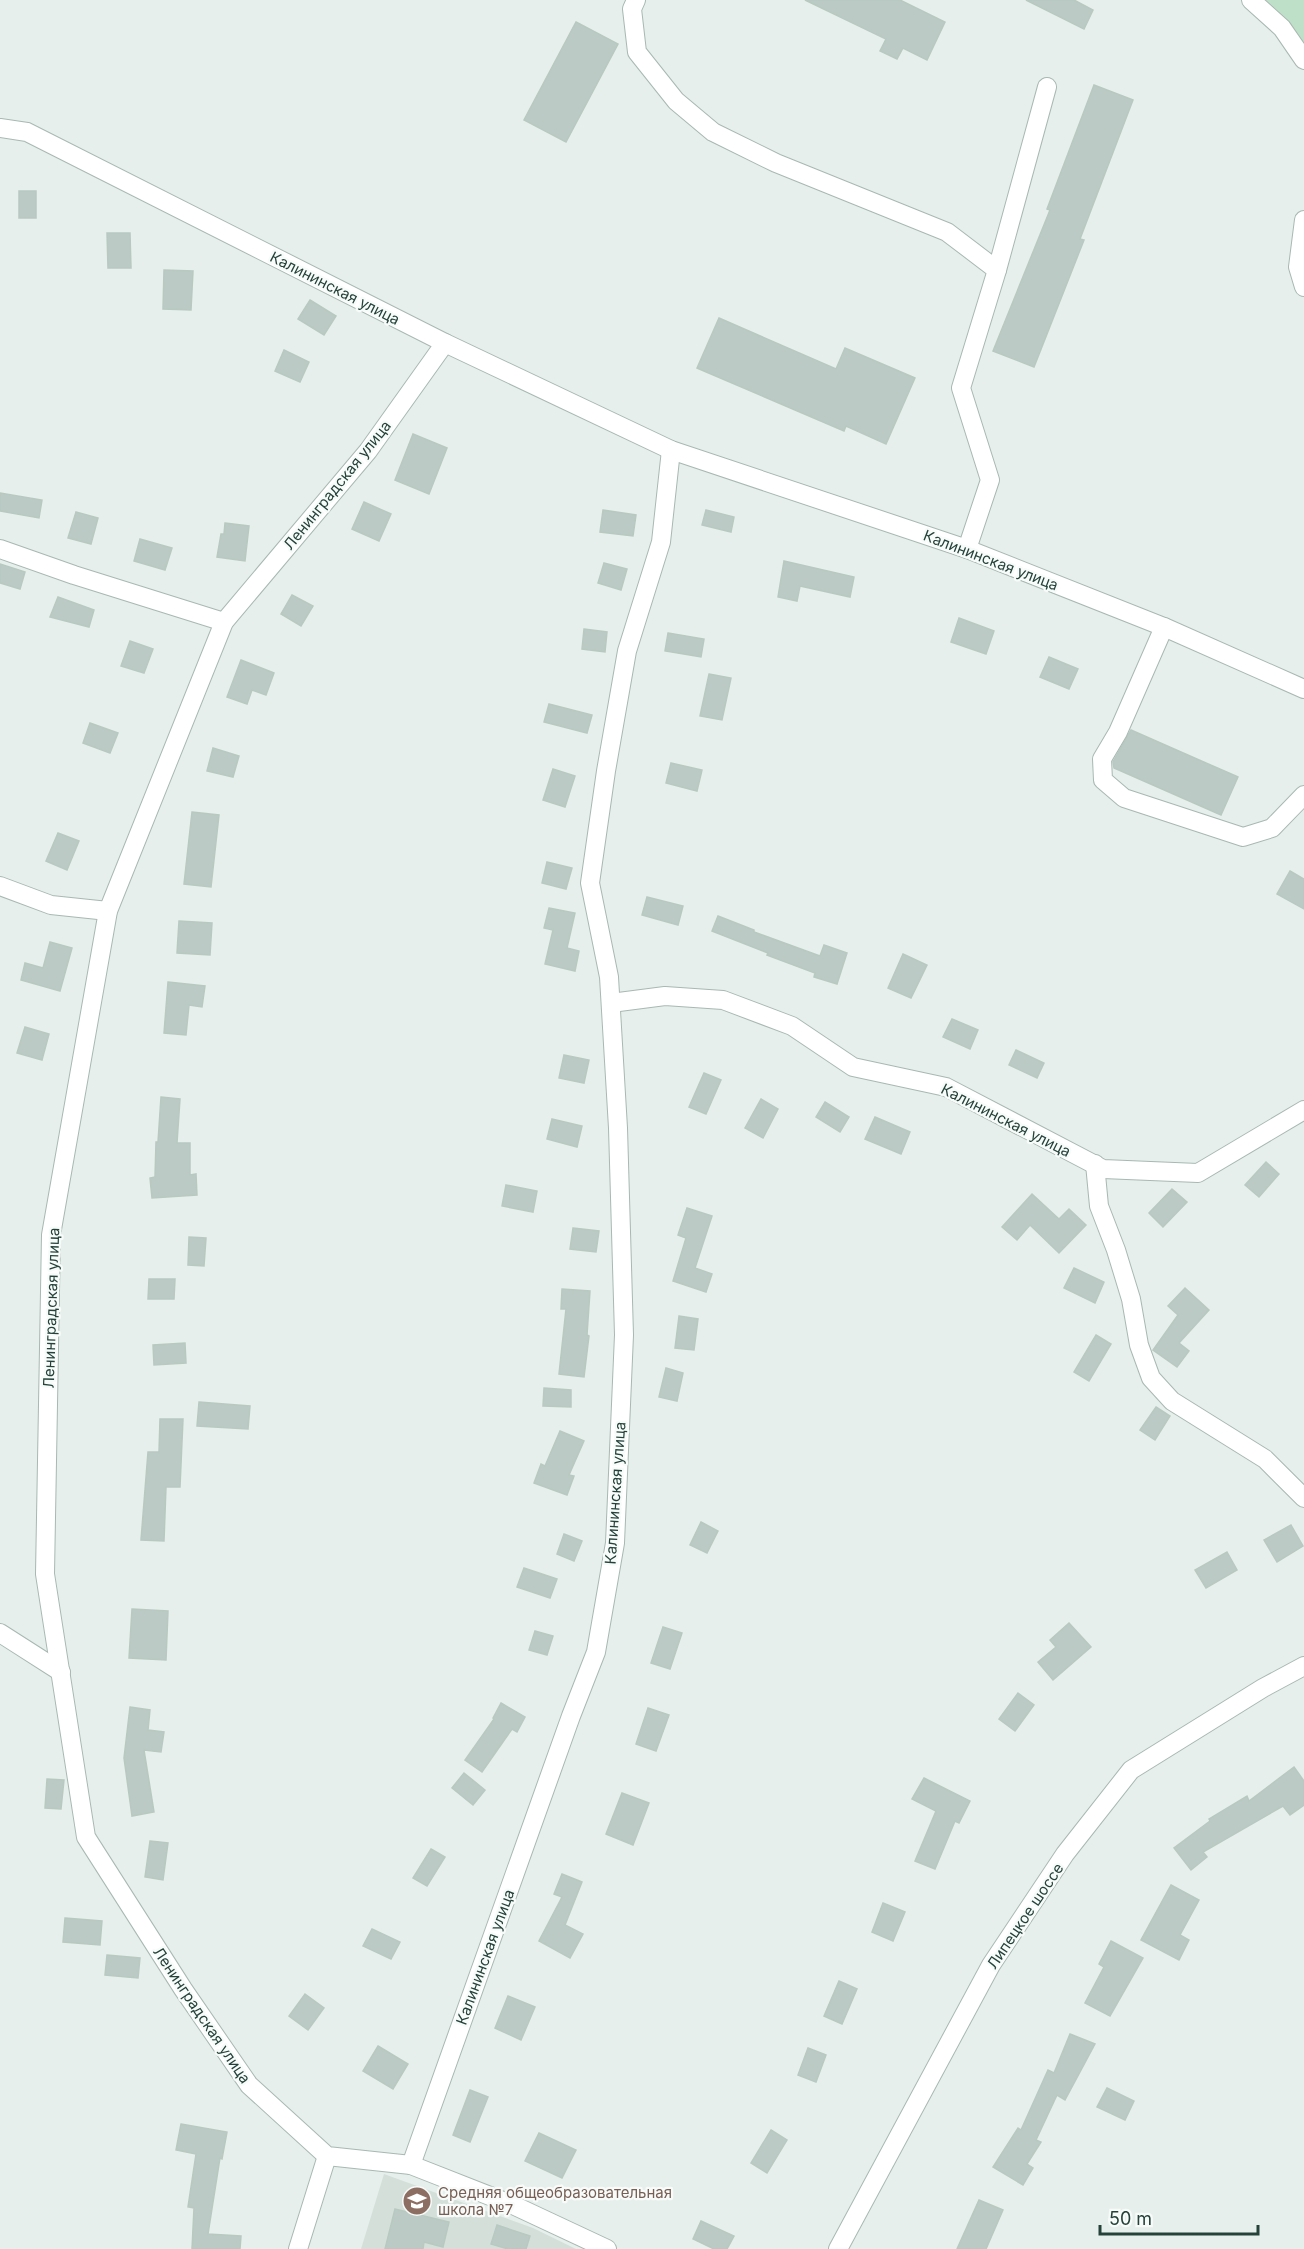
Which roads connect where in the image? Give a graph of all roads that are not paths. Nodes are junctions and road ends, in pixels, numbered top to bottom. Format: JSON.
{"nodes":[{"id":1,"x":636,"y":0,"type":"edge"},
{"id":2,"x":1251,"y":0,"type":"edge"},
{"id":3,"x":1304,"y":60,"type":"edge"},
{"id":4,"x":1047,"y":87,"type":"dead end"},
{"id":5,"x":0,"y":128,"type":"edge"},
{"id":6,"x":1304,"y":220,"type":"edge"},
{"id":7,"x":997,"y":270,"type":"junction"},
{"id":8,"x":1304,"y":287,"type":"edge"},
{"id":9,"x":445,"y":343,"type":"junction"},
{"id":10,"x":671,"y":450,"type":"junction"},
{"id":11,"x":0,"y":549,"type":"edge"},
{"id":12,"x":967,"y":549,"type":"junction"},
{"id":13,"x":224,"y":622,"type":"junction"},
{"id":14,"x":1164,"y":627,"type":"junction"},
{"id":15,"x":1304,"y":689,"type":"edge"},
{"id":16,"x":1304,"y":795,"type":"edge"},
{"id":17,"x":0,"y":886,"type":"edge"},
{"id":18,"x":108,"y":911,"type":"junction"},
{"id":19,"x":611,"y":1003,"type":"junction"},
{"id":20,"x":1304,"y":1110,"type":"edge"},
{"id":21,"x":1095,"y":1164,"type":"junction"},
{"id":22,"x":1304,"y":1498,"type":"edge"},
{"id":23,"x":0,"y":1633,"type":"edge"},
{"id":24,"x":1304,"y":1666,"type":"edge"},
{"id":25,"x":61,"y":1672,"type":"junction"},
{"id":26,"x":327,"y":2156,"type":"junction"},
{"id":27,"x":411,"y":2165,"type":"junction"},
{"id":28,"x":298,"y":2249,"type":"edge"},
{"id":29,"x":607,"y":2249,"type":"edge"},
{"id":30,"x":838,"y":2249,"type":"edge"}],
"edges":[{"from":1,"to":7,"type":"street"},
{"from":2,"to":3,"type":"street"},
{"from":4,"to":7,"type":"street"},
{"from":5,"to":9,"type":"street","name":"Калининская улица"},
{"from":6,"to":8,"type":"street"},
{"from":7,"to":12,"type":"street"},
{"from":9,"to":10,"type":"street","name":"Калининская улица"},
{"from":9,"to":13,"type":"street","name":"Ленинградская улица"},
{"from":10,"to":12,"type":"street","name":"Калининская улица"},
{"from":10,"to":19,"type":"street","name":"Калининская улица"},
{"from":11,"to":13,"type":"street"},
{"from":12,"to":14,"type":"street","name":"Калининская улица"},
{"from":13,"to":18,"type":"street","name":"Ленинградская улица"},
{"from":14,"to":15,"type":"street","name":"Калининская улица"},
{"from":14,"to":16,"type":"street"},
{"from":17,"to":18,"type":"street"},
{"from":18,"to":25,"type":"street","name":"Ленинградская улица"},
{"from":19,"to":21,"type":"street","name":"Калининская улица"},
{"from":19,"to":27,"type":"street","name":"Калининская улица"},
{"from":20,"to":21,"type":"street","name":"Калининская улица"},
{"from":21,"to":22,"type":"street"},
{"from":23,"to":25,"type":"street"},
{"from":24,"to":30,"type":"street","name":"Липецкое шоссе"},
{"from":25,"to":26,"type":"street","name":"Ленинградская улица"},
{"from":26,"to":27,"type":"street"},
{"from":26,"to":28,"type":"street"},
{"from":27,"to":29,"type":"street"}]}
